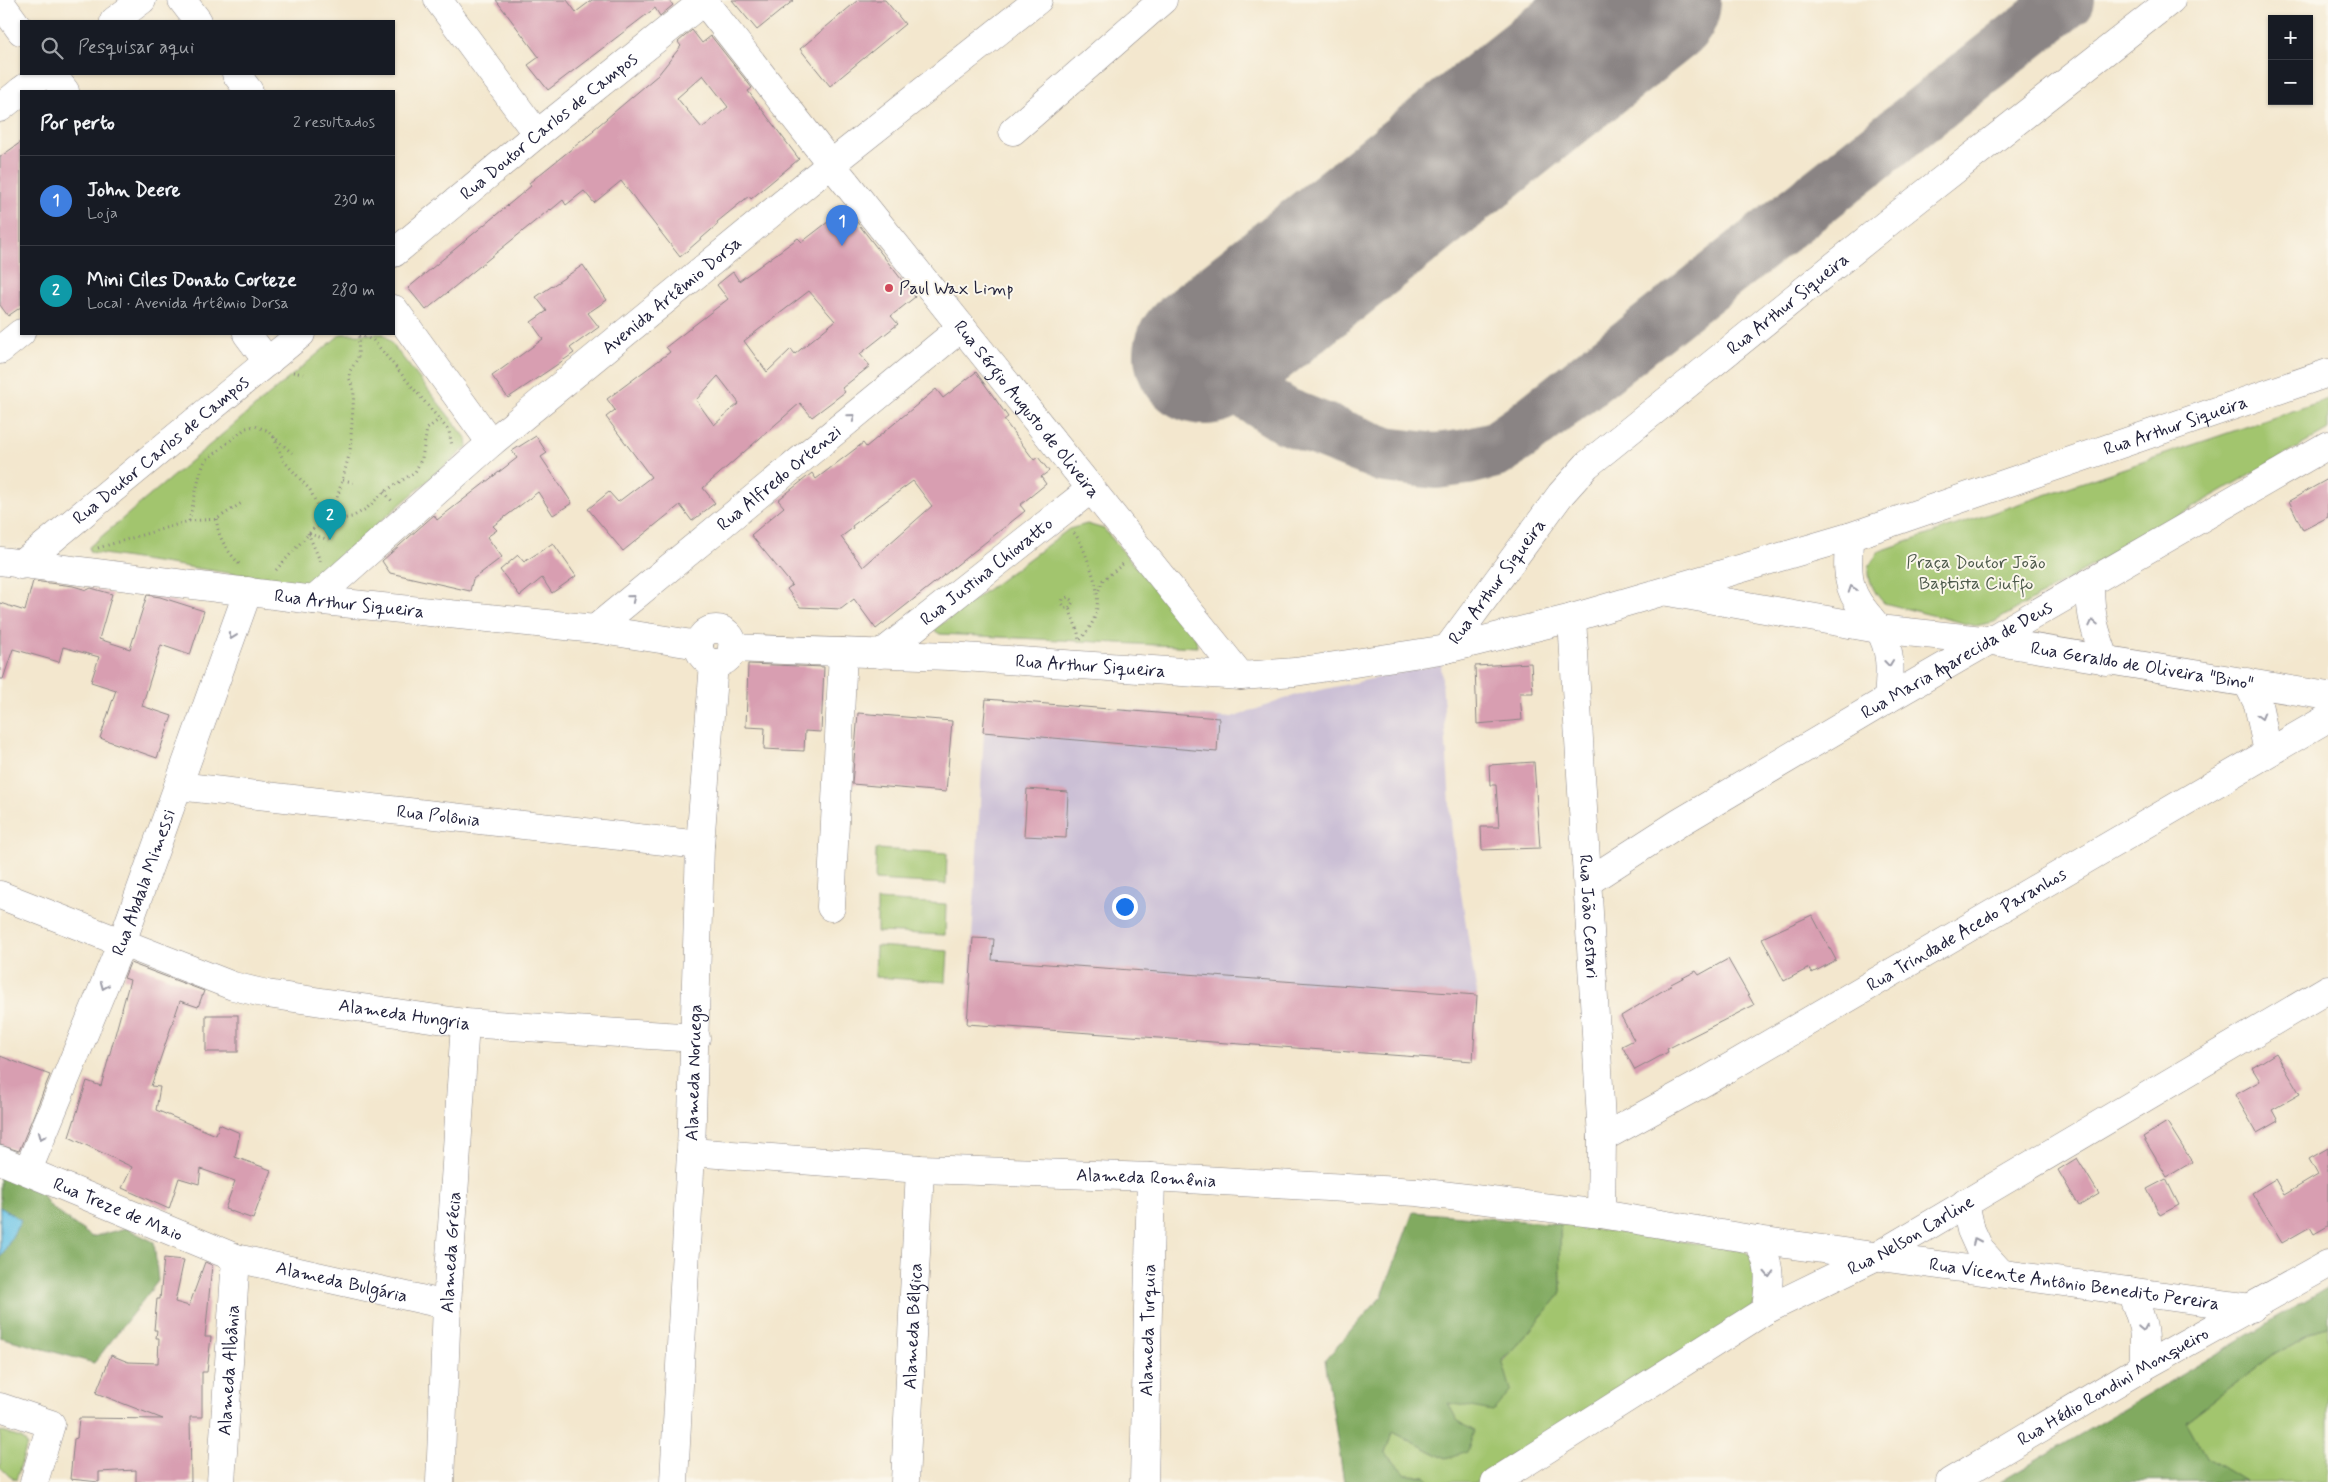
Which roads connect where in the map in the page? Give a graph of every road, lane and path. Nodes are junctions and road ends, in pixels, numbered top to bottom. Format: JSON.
{"nodes":[{"id":1,"x":142,"y":0,"type":"edge"},
{"id":2,"x":182,"y":0,"type":"edge"},
{"id":3,"x":438,"y":0,"type":"edge"},
{"id":4,"x":704,"y":0,"type":"edge"},
{"id":5,"x":1038,"y":0,"type":"edge"},
{"id":6,"x":1163,"y":0,"type":"edge"},
{"id":7,"x":2171,"y":0,"type":"edge"},
{"id":8,"x":0,"y":2,"type":"edge"},
{"id":9,"x":115,"y":20,"type":"edge"},
{"id":10,"x":197,"y":20,"type":"edge"},
{"id":11,"x":20,"y":30,"type":"edge"},
{"id":12,"x":43,"y":75,"type":"edge"},
{"id":13,"x":53,"y":75,"type":"edge"},
{"id":14,"x":237,"y":75,"type":"edge"},
{"id":15,"x":22,"y":90,"type":"edge"},
{"id":16,"x":64,"y":90,"type":"edge"},
{"id":17,"x":248,"y":90,"type":"edge"},
{"id":18,"x":20,"y":92,"type":"edge"},
{"id":19,"x":0,"y":108,"type":"edge"},
{"id":20,"x":1013,"y":131,"type":"dead end"},
{"id":21,"x":537,"y":134,"type":"junction"},
{"id":22,"x":831,"y":164,"type":"junction"},
{"id":23,"x":395,"y":252,"type":"edge"},
{"id":24,"x":395,"y":310,"type":"edge"},
{"id":25,"x":962,"y":327,"type":"junction"},
{"id":26,"x":20,"y":334,"type":"edge"},
{"id":27,"x":247,"y":335,"type":"edge"},
{"id":28,"x":300,"y":335,"type":"edge"},
{"id":29,"x":359,"y":335,"type":"edge"},
{"id":30,"x":0,"y":350,"type":"edge"},
{"id":31,"x":279,"y":367,"type":"junction"},
{"id":32,"x":2328,"y":373,"type":"edge"},
{"id":33,"x":302,"y":374,"type":"dead end"},
{"id":34,"x":444,"y":415,"type":"dead end"},
{"id":35,"x":439,"y":419,"type":"junction"},
{"id":36,"x":274,"y":436,"type":"junction"},
{"id":37,"x":491,"y":443,"type":"junction"},
{"id":38,"x":2328,"y":445,"type":"edge"},
{"id":39,"x":449,"y":451,"type":"dead end"},
{"id":40,"x":292,"y":453,"type":"dead end"},
{"id":41,"x":343,"y":480,"type":"junction"},
{"id":42,"x":356,"y":483,"type":"dead end"},
{"id":43,"x":1091,"y":489,"type":"junction"},
{"id":44,"x":243,"y":502,"type":"dead end"},
{"id":45,"x":217,"y":519,"type":"junction"},
{"id":46,"x":189,"y":522,"type":"junction"},
{"id":47,"x":321,"y":525,"type":"junction"},
{"id":48,"x":1069,"y":528,"type":"dead end"},
{"id":49,"x":308,"y":533,"type":"junction"},
{"id":50,"x":1850,"y":537,"type":"junction"},
{"id":51,"x":330,"y":540,"type":"dead end"},
{"id":52,"x":95,"y":549,"type":"dead end"},
{"id":53,"x":1130,"y":559,"type":"dead end"},
{"id":54,"x":10,"y":563,"type":"edge"},
{"id":55,"x":322,"y":565,"type":"dead end"},
{"id":56,"x":271,"y":571,"type":"dead end"},
{"id":57,"x":248,"y":580,"type":"junction"},
{"id":58,"x":2090,"y":584,"type":"junction"},
{"id":59,"x":1660,"y":591,"type":"junction"},
{"id":60,"x":1099,"y":595,"type":"junction"},
{"id":61,"x":314,"y":600,"type":"junction"},
{"id":62,"x":1069,"y":608,"type":"dead end"},
{"id":63,"x":1572,"y":618,"type":"junction"},
{"id":64,"x":595,"y":629,"type":"junction"},
{"id":65,"x":1878,"y":629,"type":"junction"},
{"id":66,"x":1992,"y":641,"type":"junction"},
{"id":67,"x":1447,"y":649,"type":"junction"},
{"id":68,"x":715,"y":652,"type":"junction"},
{"id":69,"x":843,"y":652,"type":"junction"},
{"id":70,"x":882,"y":654,"type":"junction"},
{"id":71,"x":2106,"y":661,"type":"junction"},
{"id":72,"x":1241,"y":676,"type":"junction"},
{"id":73,"x":2246,"y":682,"type":"junction"},
{"id":74,"x":2328,"y":696,"type":"edge"},
{"id":75,"x":1888,"y":699,"type":"junction"},
{"id":76,"x":2328,"y":718,"type":"edge"},
{"id":77,"x":2268,"y":752,"type":"junction"},
{"id":78,"x":178,"y":786,"type":"junction"},
{"id":79,"x":700,"y":845,"type":"junction"},
{"id":80,"x":1589,"y":881,"type":"junction"},
{"id":81,"x":0,"y":895,"type":"edge"},
{"id":82,"x":831,"y":907,"type":"dead end"},
{"id":83,"x":122,"y":942,"type":"junction"},
{"id":84,"x":2328,"y":989,"type":"edge"},
{"id":85,"x":465,"y":1023,"type":"junction"},
{"id":86,"x":696,"y":1038,"type":"junction"},
{"id":87,"x":1602,"y":1138,"type":"junction"},
{"id":88,"x":692,"y":1152,"type":"junction"},
{"id":89,"x":0,"y":1160,"type":"edge"},
{"id":90,"x":920,"y":1169,"type":"junction"},
{"id":91,"x":28,"y":1170,"type":"junction"},
{"id":92,"x":1151,"y":1177,"type":"junction"},
{"id":93,"x":1965,"y":1203,"type":"junction"},
{"id":94,"x":1600,"y":1214,"type":"junction"},
{"id":95,"x":1757,"y":1240,"type":"junction"},
{"id":96,"x":1877,"y":1256,"type":"junction"},
{"id":97,"x":236,"y":1258,"type":"junction"},
{"id":98,"x":2328,"y":1264,"type":"edge"},
{"id":99,"x":1999,"y":1272,"type":"junction"},
{"id":100,"x":2130,"y":1291,"type":"junction"},
{"id":101,"x":446,"y":1305,"type":"junction"},
{"id":102,"x":2252,"y":1308,"type":"junction"},
{"id":103,"x":1766,"y":1310,"type":"junction"},
{"id":104,"x":2143,"y":1367,"type":"junction"},
{"id":105,"x":0,"y":1407,"type":"edge"},
{"id":106,"x":34,"y":1482,"type":"edge"},
{"id":107,"x":221,"y":1482,"type":"edge"},
{"id":108,"x":440,"y":1482,"type":"edge"},
{"id":109,"x":674,"y":1482,"type":"edge"},
{"id":110,"x":905,"y":1482,"type":"edge"},
{"id":111,"x":1144,"y":1482,"type":"edge"},
{"id":112,"x":1495,"y":1482,"type":"edge"},
{"id":113,"x":1950,"y":1482,"type":"edge"}],
"edges":[{"from":1,"to":9,"type":"street"},
{"from":2,"to":10,"type":"street"},
{"from":3,"to":21,"type":"street"},
{"from":4,"to":21,"type":"street","name":"Rua Doutor Carlos de Campos"},
{"from":4,"to":22,"type":"street","name":"Rua Sérgio Augusto de Oliveira"},
{"from":5,"to":22,"type":"street","name":"Avenida Artêmio Dorsa"},
{"from":6,"to":20,"type":"street"},
{"from":7,"to":67,"type":"street","name":"Rua Arthur Siqueira"},
{"from":8,"to":11,"type":"street"},
{"from":12,"to":15,"type":"street"},
{"from":13,"to":16,"type":"street"},
{"from":14,"to":17,"type":"street"},
{"from":18,"to":19,"type":"street"},
{"from":21,"to":23,"type":"street","name":"Rua Doutor Carlos de Campos"},
{"from":22,"to":25,"type":"street","name":"Rua Sérgio Augusto de Oliveira"},
{"from":22,"to":37,"type":"street","name":"Avenida Artêmio Dorsa"},
{"from":24,"to":37,"type":"street"},
{"from":25,"to":43,"type":"street","name":"Rua Sérgio Augusto de Oliveira"},
{"from":64,"to":25,"type":"street","name":"Rua Alfredo Ortenzi","one_way":true},
{"from":26,"to":30,"type":"street"},
{"from":27,"to":31,"type":"street"},
{"from":28,"to":31,"type":"street","name":"Rua Doutor Carlos de Campos"},
{"from":29,"to":35,"type":"path"},
{"from":29,"to":41,"type":"path"},
{"from":31,"to":33,"type":"path"},
{"from":31,"to":54,"type":"street","name":"Rua Doutor Carlos de Campos"},
{"from":32,"to":50,"type":"street","name":"Rua Arthur Siqueira"},
{"from":34,"to":35,"type":"path"},
{"from":35,"to":39,"type":"path"},
{"from":35,"to":47,"type":"path"},
{"from":36,"to":40,"type":"path"},
{"from":36,"to":46,"type":"path"},
{"from":36,"to":47,"type":"path"},
{"from":37,"to":61,"type":"street","name":"Avenida Artêmio Dorsa"},
{"from":38,"to":58,"type":"street","name":"Rua Maria Aparecida de Deus"},
{"from":41,"to":42,"type":"path"},
{"from":41,"to":47,"type":"path"},
{"from":43,"to":70,"type":"street","name":"Rua Justina Chiovatto"},
{"from":43,"to":72,"type":"street","name":"Rua Sérgio Augusto de Oliveira"},
{"from":44,"to":45,"type":"path"},
{"from":45,"to":46,"type":"path"},
{"from":45,"to":57,"type":"path"},
{"from":46,"to":52,"type":"path"},
{"from":47,"to":49,"type":"path"},
{"from":48,"to":60,"type":"path"},
{"from":49,"to":51,"type":"path"},
{"from":49,"to":55,"type":"path"},
{"from":49,"to":56,"type":"path"},
{"from":50,"to":59,"type":"street","name":"Rua Arthur Siqueira"},
{"from":65,"to":50,"type":"street","one_way":true},
{"from":53,"to":60,"type":"path"},
{"from":54,"to":57,"type":"street","name":"Rua Arthur Siqueira"},
{"from":57,"to":61,"type":"street","name":"Rua Arthur Siqueira"},
{"from":57,"to":78,"type":"street","name":"Rua Abdala Mimessi","one_way":true},
{"from":58,"to":66,"type":"street","name":"Rua Maria Aparecida de Deus"},
{"from":71,"to":58,"type":"street","one_way":true},
{"from":59,"to":63,"type":"street","name":"Rua Arthur Siqueira"},
{"from":59,"to":65,"type":"street","name":"Rua Geraldo de Oliveira \"Bino\""},
{"from":60,"to":62,"type":"path"},
{"from":61,"to":64,"type":"street","name":"Rua Arthur Siqueira"},
{"from":63,"to":67,"type":"street","name":"Rua Arthur Siqueira"},
{"from":63,"to":80,"type":"street","name":"Rua João Cestari"},
{"from":64,"to":68,"type":"street","name":"Rua Arthur Siqueira"},
{"from":65,"to":66,"type":"street","name":"Rua Geraldo de Oliveira \"Bino\""},
{"from":65,"to":75,"type":"street","one_way":true},
{"from":66,"to":71,"type":"street","name":"Rua Geraldo de Oliveira \"Bino\""},
{"from":66,"to":75,"type":"street","name":"Rua Maria Aparecida de Deus"},
{"from":67,"to":72,"type":"street","name":"Rua Arthur Siqueira"},
{"from":68,"to":69,"type":"street","name":"Rua Arthur Siqueira"},
{"from":68,"to":79,"type":"street","name":"Alameda Noruega"},
{"from":69,"to":70,"type":"street","name":"Rua Arthur Siqueira"},
{"from":69,"to":82,"type":"street"},
{"from":70,"to":72,"type":"street","name":"Rua Arthur Siqueira"},
{"from":71,"to":73,"type":"street","name":"Rua Geraldo de Oliveira \"Bino\""},
{"from":73,"to":74,"type":"street","name":"Rua Geraldo de Oliveira \"Bino\""},
{"from":73,"to":77,"type":"street","one_way":true},
{"from":75,"to":80,"type":"street","name":"Rua Maria Aparecida de Deus"},
{"from":76,"to":77,"type":"street","name":"Rua Trindade Acedo Paranhos"},
{"from":77,"to":87,"type":"street","name":"Rua Trindade Acedo Paranhos"},
{"from":78,"to":79,"type":"street","name":"Rua Polônia"},
{"from":78,"to":83,"type":"street","name":"Rua Abdala Mimessi"},
{"from":79,"to":86,"type":"street","name":"Alameda Noruega"},
{"from":80,"to":87,"type":"street","name":"Rua João Cestari"},
{"from":81,"to":83,"type":"street","name":"Alameda Hungria"},
{"from":83,"to":85,"type":"street","name":"Alameda Hungria"},
{"from":83,"to":91,"type":"street","name":"Rua Abdala Mimessi","one_way":true},
{"from":84,"to":93,"type":"street","name":"Rua Nelson Carline"},
{"from":85,"to":86,"type":"street","name":"Alameda Hungria"},
{"from":85,"to":101,"type":"street","name":"Alameda Grécia"},
{"from":86,"to":88,"type":"street","name":"Alameda Noruega"},
{"from":87,"to":94,"type":"street","name":"Rua João Cestari"},
{"from":88,"to":90,"type":"street","name":"Alameda Romênia"},
{"from":88,"to":109,"type":"street","name":"Alameda Noruega"},
{"from":89,"to":91,"type":"street","name":"Rua Treze de Maio"},
{"from":90,"to":92,"type":"street","name":"Alameda Romênia"},
{"from":90,"to":110,"type":"street","name":"Alameda Bélgica"},
{"from":91,"to":97,"type":"street","name":"Rua Treze de Maio"},
{"from":92,"to":94,"type":"street","name":"Alameda Romênia"},
{"from":92,"to":111,"type":"street","name":"Alameda Turquia"},
{"from":93,"to":96,"type":"street","name":"Rua Nelson Carline"},
{"from":99,"to":93,"type":"street","one_way":true},
{"from":94,"to":95,"type":"street","name":"Rua Vicente Antônio Benedito Pereira"},
{"from":95,"to":96,"type":"street","name":"Rua Vicente Antônio Benedito Pereira"},
{"from":95,"to":103,"type":"street","one_way":true},
{"from":96,"to":99,"type":"street","name":"Rua Vicente Antônio Benedito Pereira"},
{"from":96,"to":103,"type":"street","name":"Rua Nelson Carline"},
{"from":97,"to":101,"type":"street","name":"Alameda Bulgária"},
{"from":97,"to":107,"type":"street","name":"Alameda Albânia"},
{"from":98,"to":102,"type":"street","name":"Rua Hédio Rondini Monqueiro"},
{"from":99,"to":100,"type":"street","name":"Rua Vicente Antônio Benedito Pereira"},
{"from":100,"to":102,"type":"street","name":"Rua Vicente Antônio Benedito Pereira"},
{"from":100,"to":104,"type":"street","one_way":true},
{"from":101,"to":108,"type":"street","name":"Alameda Grécia"},
{"from":102,"to":104,"type":"street","name":"Rua Hédio Rondini Monqueiro"},
{"from":103,"to":112,"type":"street","name":"Rua Nelson Carline"},
{"from":104,"to":113,"type":"street","name":"Rua Hédio Rondini Monqueiro"},
{"from":105,"to":106,"type":"street"}]}
